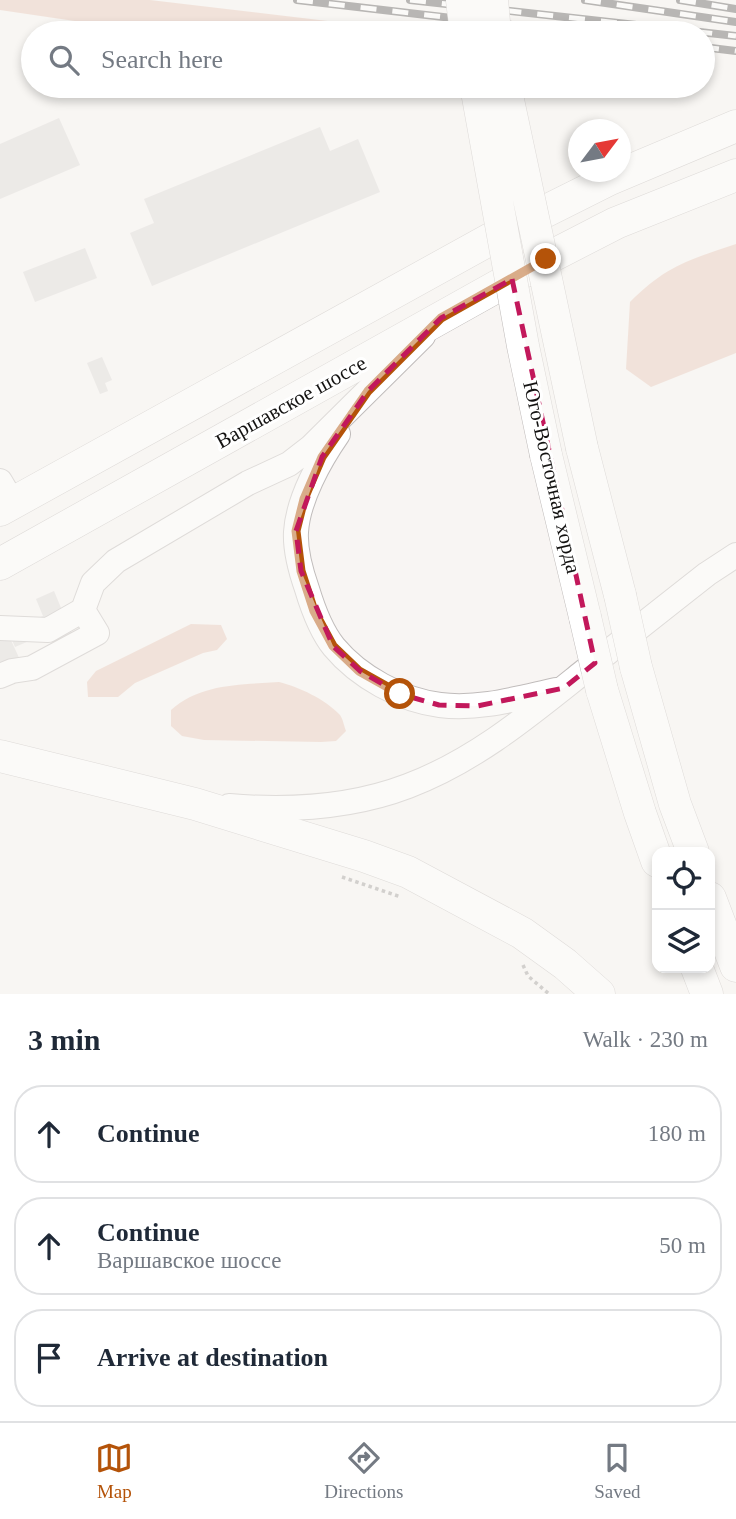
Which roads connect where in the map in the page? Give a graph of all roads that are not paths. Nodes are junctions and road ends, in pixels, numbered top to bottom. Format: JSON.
{"nodes":[{"id":1,"x":462,"y":0,"type":"edge"},
{"id":2,"x":492,"y":0,"type":"edge"},
{"id":3,"x":465,"y":21,"type":"edge"},
{"id":4,"x":494,"y":21,"type":"edge"},
{"id":5,"x":478,"y":98,"type":"edge"},
{"id":6,"x":508,"y":98,"type":"edge"},
{"id":7,"x":736,"y":126,"type":"edge"},
{"id":8,"x":736,"y":175,"type":"edge"},
{"id":9,"x":441,"y":318,"type":"junction"},
{"id":10,"x":368,"y":391,"type":"junction"},
{"id":11,"x":4,"y":498,"type":"edge"},
{"id":12,"x":736,"y":555,"type":"edge"},
{"id":13,"x":0,"y":564,"type":"edge"},
{"id":14,"x":83,"y":610,"type":"junction"},
{"id":15,"x":0,"y":628,"type":"edge"},
{"id":16,"x":0,"y":676,"type":"edge"},
{"id":17,"x":564,"y":688,"type":"junction"},
{"id":18,"x":0,"y":756,"type":"edge"},
{"id":19,"x":195,"y":804,"type":"junction"},
{"id":20,"x":652,"y":847,"type":"edge"},
{"id":21,"x":691,"y":847,"type":"edge"},
{"id":22,"x":715,"y":910,"type":"edge"},
{"id":23,"x":736,"y":966,"type":"edge"},
{"id":24,"x":699,"y":973,"type":"edge"},
{"id":25,"x":599,"y":994,"type":"edge"},
{"id":26,"x":708,"y":994,"type":"edge"}],
"edges":[{"from":1,"to":3,"type":"main road","bridge":true},
{"from":2,"to":4,"type":"main road","bridge":true},
{"from":5,"to":20,"type":"main road","name":"Юго-Восточная хорда","bridge":true},
{"from":6,"to":21,"type":"main road","name":"Юго-Восточная хорда","bridge":true},
{"from":7,"to":11,"type":"main road"},
{"from":8,"to":9,"type":"main road","name":"Варшавское шоссе"},
{"from":9,"to":10,"type":"street"},
{"from":9,"to":13,"type":"main road","name":"Варшавское шоссе"},
{"from":10,"to":14,"type":"street"},
{"from":10,"to":17,"type":"street"},
{"from":12,"to":17,"type":"street"},
{"from":14,"to":15,"type":"street"},
{"from":14,"to":16,"type":"street"},
{"from":17,"to":19,"type":"street"},
{"from":18,"to":19,"type":"main road"},
{"from":19,"to":25,"type":"main road"},
{"from":22,"to":23,"type":"main road"},
{"from":24,"to":26,"type":"main road"}]}
